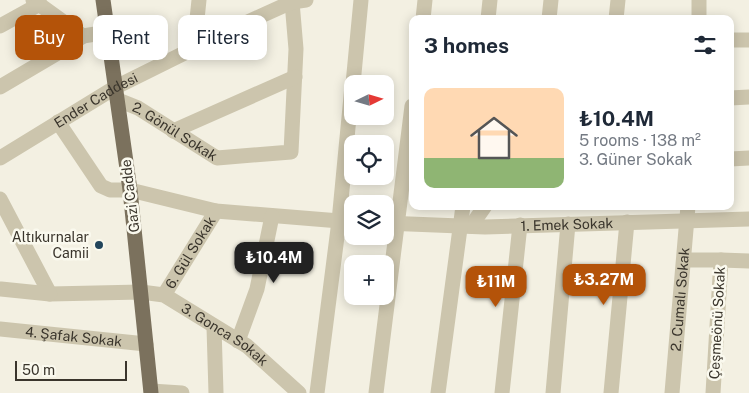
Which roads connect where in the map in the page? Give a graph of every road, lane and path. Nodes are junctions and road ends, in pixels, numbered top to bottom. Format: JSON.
{"nodes":[{"id":1,"x":103,"y":0,"type":"edge"},
{"id":2,"x":199,"y":0,"type":"edge"},
{"id":3,"x":361,"y":0,"type":"edge"},
{"id":4,"x":425,"y":0,"type":"edge"},
{"id":5,"x":490,"y":0,"type":"edge"},
{"id":6,"x":551,"y":0,"type":"edge"},
{"id":7,"x":618,"y":0,"type":"edge"},
{"id":8,"x":699,"y":0,"type":"edge"},
{"id":9,"x":299,"y":1,"type":"edge"},
{"id":10,"x":36,"y":2,"type":"edge"},
{"id":11,"x":54,"y":15,"type":"edge"},
{"id":12,"x":105,"y":15,"type":"edge"},
{"id":13,"x":197,"y":15,"type":"edge"},
{"id":14,"x":265,"y":15,"type":"edge"},
{"id":15,"x":423,"y":15,"type":"edge"},
{"id":16,"x":488,"y":15,"type":"edge"},
{"id":17,"x":549,"y":15,"type":"edge"},
{"id":18,"x":616,"y":15,"type":"edge"},
{"id":19,"x":699,"y":15,"type":"edge"},
{"id":20,"x":0,"y":26,"type":"edge"},
{"id":21,"x":93,"y":34,"type":"edge"},
{"id":22,"x":83,"y":36,"type":"edge"},
{"id":23,"x":734,"y":40,"type":"edge"},
{"id":24,"x":749,"y":40,"type":"edge"},
{"id":25,"x":178,"y":58,"type":"edge"},
{"id":26,"x":46,"y":60,"type":"edge"},
{"id":27,"x":112,"y":60,"type":"edge"},
{"id":28,"x":354,"y":75,"type":"edge"},
{"id":29,"x":295,"y":77,"type":"junction"},
{"id":30,"x":0,"y":87,"type":"edge"},
{"id":31,"x":117,"y":94,"type":"junction"},
{"id":32,"x":749,"y":97,"type":"edge"},
{"id":33,"x":734,"y":98,"type":"edge"},
{"id":34,"x":58,"y":122,"type":"junction"},
{"id":35,"x":409,"y":124,"type":"edge"},
{"id":36,"x":351,"y":125,"type":"edge"},
{"id":37,"x":173,"y":130,"type":"junction"},
{"id":38,"x":0,"y":158,"type":"edge"},
{"id":39,"x":749,"y":158,"type":"edge"},
{"id":40,"x":734,"y":159,"type":"edge"},
{"id":41,"x":130,"y":190,"type":"junction"},
{"id":42,"x":347,"y":195,"type":"edge"},
{"id":43,"x":0,"y":199,"type":"edge"},
{"id":44,"x":464,"y":210,"type":"edge"},
{"id":45,"x":481,"y":210,"type":"edge"},
{"id":46,"x":216,"y":211,"type":"junction"},
{"id":47,"x":394,"y":211,"type":"edge"},
{"id":48,"x":687,"y":214,"type":"edge"},
{"id":49,"x":272,"y":216,"type":"junction"},
{"id":50,"x":749,"y":219,"type":"edge"},
{"id":51,"x":344,"y":221,"type":"edge"},
{"id":52,"x":627,"y":222,"type":"junction"},
{"id":53,"x":394,"y":223,"type":"edge"},
{"id":54,"x":568,"y":224,"type":"junction"},
{"id":55,"x":520,"y":225,"type":"junction"},
{"id":56,"x":466,"y":226,"type":"junction"},
{"id":57,"x":344,"y":233,"type":"edge"},
{"id":58,"x":390,"y":245,"type":"edge"},
{"id":59,"x":684,"y":260,"type":"junction"},
{"id":60,"x":721,"y":260,"type":"junction"},
{"id":61,"x":749,"y":261,"type":"edge"},
{"id":62,"x":1,"y":289,"type":"dead end"},
{"id":63,"x":141,"y":292,"type":"junction"},
{"id":64,"x":50,"y":294,"type":"junction"},
{"id":65,"x":164,"y":295,"type":"junction"},
{"id":66,"x":214,"y":327,"type":"junction"},
{"id":67,"x":0,"y":329,"type":"edge"},
{"id":68,"x":238,"y":341,"type":"junction"},
{"id":69,"x":146,"y":344,"type":"junction"},
{"id":70,"x":151,"y":392,"type":"edge"},
{"id":71,"x":182,"y":393,"type":"edge"},
{"id":72,"x":216,"y":393,"type":"edge"},
{"id":73,"x":299,"y":393,"type":"edge"},
{"id":74,"x":317,"y":393,"type":"edge"},
{"id":75,"x":376,"y":393,"type":"edge"},
{"id":76,"x":438,"y":393,"type":"edge"},
{"id":77,"x":502,"y":393,"type":"edge"},
{"id":78,"x":554,"y":393,"type":"edge"},
{"id":79,"x":611,"y":393,"type":"edge"},
{"id":80,"x":672,"y":393,"type":"edge"},
{"id":81,"x":713,"y":393,"type":"edge"}],
"edges":[{"from":1,"to":12,"type":"main road","name":"Gazi Cadde"},
{"from":2,"to":13,"type":"street"},
{"from":3,"to":28,"type":"street"},
{"from":4,"to":15,"type":"street"},
{"from":5,"to":16,"type":"street"},
{"from":6,"to":17,"type":"street"},
{"from":7,"to":18,"type":"street"},
{"from":8,"to":19,"type":"street"},
{"from":9,"to":14,"type":"street","name":"Ender Caddesi"},
{"from":9,"to":29,"type":"street","name":"2. Gönül Sokak"},
{"from":10,"to":11,"type":"street"},
{"from":10,"to":20,"type":"street"},
{"from":21,"to":22,"type":"street"},
{"from":23,"to":24,"type":"street"},
{"from":25,"to":31,"type":"street","name":"Ender Caddesi"},
{"from":26,"to":30,"type":"street"},
{"from":27,"to":31,"type":"main road","name":"Gazi Cadde"},
{"from":29,"to":37,"type":"street"},
{"from":29,"to":37,"type":"street","name":"2. Gönül Sokak"},
{"from":31,"to":34,"type":"street","name":"Ender Caddesi"},
{"from":31,"to":37,"type":"street","name":"2. Gönül Sokak"},
{"from":31,"to":41,"type":"main road","name":"Gazi Cadde"},
{"from":32,"to":33,"type":"street"},
{"from":34,"to":38,"type":"street","name":"Ender Caddesi"},
{"from":34,"to":41,"type":"street"},
{"from":35,"to":47,"type":"street"},
{"from":36,"to":42,"type":"street"},
{"from":39,"to":40,"type":"street"},
{"from":41,"to":46,"type":"street"},
{"from":41,"to":63,"type":"main road","name":"Gazi Cadde"},
{"from":43,"to":64,"type":"street"},
{"from":44,"to":56,"type":"street"},
{"from":45,"to":56,"type":"street"},
{"from":46,"to":49,"type":"street"},
{"from":46,"to":65,"type":"street","name":"6. Gül Sokak"},
{"from":48,"to":50,"type":"street","name":"1. Emek Sokak"},
{"from":48,"to":52,"type":"street","name":"1. Emek Sokak"},
{"from":48,"to":59,"type":"street","name":"2. Cumalı Sokak"},
{"from":49,"to":51,"type":"street"},
{"from":49,"to":68,"type":"street"},
{"from":52,"to":54,"type":"street","name":"1. Emek Sokak"},
{"from":52,"to":79,"type":"street"},
{"from":53,"to":56,"type":"street","name":"1. Emek Sokak"},
{"from":54,"to":55,"type":"street","name":"1. Emek Sokak"},
{"from":54,"to":78,"type":"street"},
{"from":55,"to":56,"type":"street","name":"1. Emek Sokak"},
{"from":55,"to":77,"type":"street"},
{"from":56,"to":76,"type":"street"},
{"from":57,"to":74,"type":"street"},
{"from":58,"to":75,"type":"street"},
{"from":59,"to":60,"type":"street","name":"Çeşmeönü Sokak"},
{"from":59,"to":80,"type":"street","name":"2. Cumalı Sokak"},
{"from":60,"to":61,"type":"street"},
{"from":60,"to":81,"type":"street","name":"Çeşmeönü Sokak"},
{"from":62,"to":64,"type":"street","name":"3. Gonca Sokak"},
{"from":63,"to":64,"type":"street","name":"3. Gonca Sokak"},
{"from":63,"to":65,"type":"street","name":"3. Gonca Sokak"},
{"from":63,"to":69,"type":"main road","name":"Gazi Cadde"},
{"from":65,"to":66,"type":"street","name":"3. Gonca Sokak"},
{"from":66,"to":68,"type":"street","name":"3. Gonca Sokak"},
{"from":66,"to":72,"type":"street"},
{"from":67,"to":69,"type":"street","name":"4. Şafak Sokak"},
{"from":68,"to":73,"type":"street","name":"3. Gonca Sokak"},
{"from":69,"to":70,"type":"main road","name":"Gazi Cadde"},
{"from":70,"to":71,"type":"street"}]}
